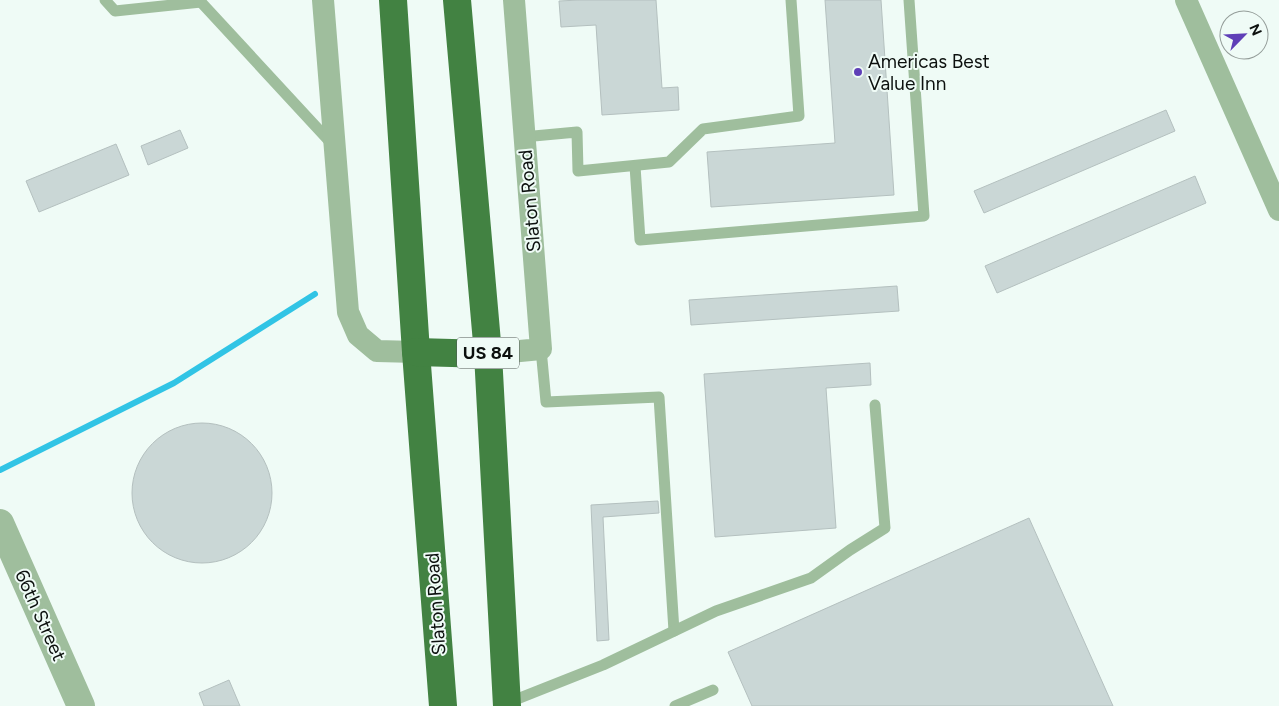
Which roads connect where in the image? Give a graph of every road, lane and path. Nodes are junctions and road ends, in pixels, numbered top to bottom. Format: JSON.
{"nodes":[{"id":1,"x":106,"y":0,"type":"edge"},
{"id":2,"x":323,"y":0,"type":"edge"},
{"id":3,"x":383,"y":0,"type":"edge"},
{"id":4,"x":393,"y":0,"type":"edge"},
{"id":5,"x":457,"y":0,"type":"edge"},
{"id":6,"x":514,"y":0,"type":"edge"},
{"id":7,"x":791,"y":0,"type":"edge"},
{"id":8,"x":909,"y":0,"type":"edge"},
{"id":9,"x":1186,"y":0,"type":"edge"},
{"id":10,"x":200,"y":1,"type":"edge"},
{"id":11,"x":400,"y":109,"type":"junction"},
{"id":12,"x":523,"y":137,"type":"junction"},
{"id":13,"x":335,"y":148,"type":"junction"},
{"id":14,"x":635,"y":166,"type":"junction"},
{"id":15,"x":1279,"y":210,"type":"edge"},
{"id":16,"x":541,"y":349,"type":"junction"},
{"id":17,"x":416,"y":352,"type":"junction"},
{"id":18,"x":488,"y":354,"type":"junction"},
{"id":19,"x":875,"y":405,"type":"dead end"},
{"id":20,"x":0,"y":524,"type":"edge"},
{"id":21,"x":674,"y":631,"type":"junction"},
{"id":22,"x":713,"y":690,"type":"dead end"},
{"id":23,"x":507,"y":705,"type":"edge"},
{"id":24,"x":81,"y":706,"type":"edge"},
{"id":25,"x":443,"y":706,"type":"edge"},
{"id":26,"x":675,"y":706,"type":"edge"}],
"edges":[{"from":1,"to":10,"type":"lane"},
{"from":2,"to":13,"type":"street"},
{"from":3,"to":11,"type":"highway"},
{"from":4,"to":11,"type":"highway","name":"Slaton Road"},
{"from":5,"to":18,"type":"highway","number":"US 84"},
{"from":6,"to":12,"type":"street","name":"Slaton Road"},
{"from":7,"to":14,"type":"lane"},
{"from":8,"to":14,"type":"lane"},
{"from":9,"to":15,"type":"street"},
{"from":10,"to":13,"type":"lane"},
{"from":11,"to":17,"type":"highway","name":"Slaton Road"},
{"from":12,"to":14,"type":"lane"},
{"from":12,"to":16,"type":"street","name":"Slaton Road"},
{"from":13,"to":17,"type":"street"},
{"from":16,"to":18,"type":"street"},
{"from":16,"to":21,"type":"lane"},
{"from":17,"to":18,"type":"highway"},
{"from":17,"to":25,"type":"highway","name":"Slaton Road"},
{"from":18,"to":23,"type":"highway","number":"US 84"},
{"from":19,"to":21,"type":"lane"},
{"from":20,"to":24,"type":"street","name":"66th Street"},
{"from":21,"to":23,"type":"lane"},
{"from":22,"to":26,"type":"lane"}]}
